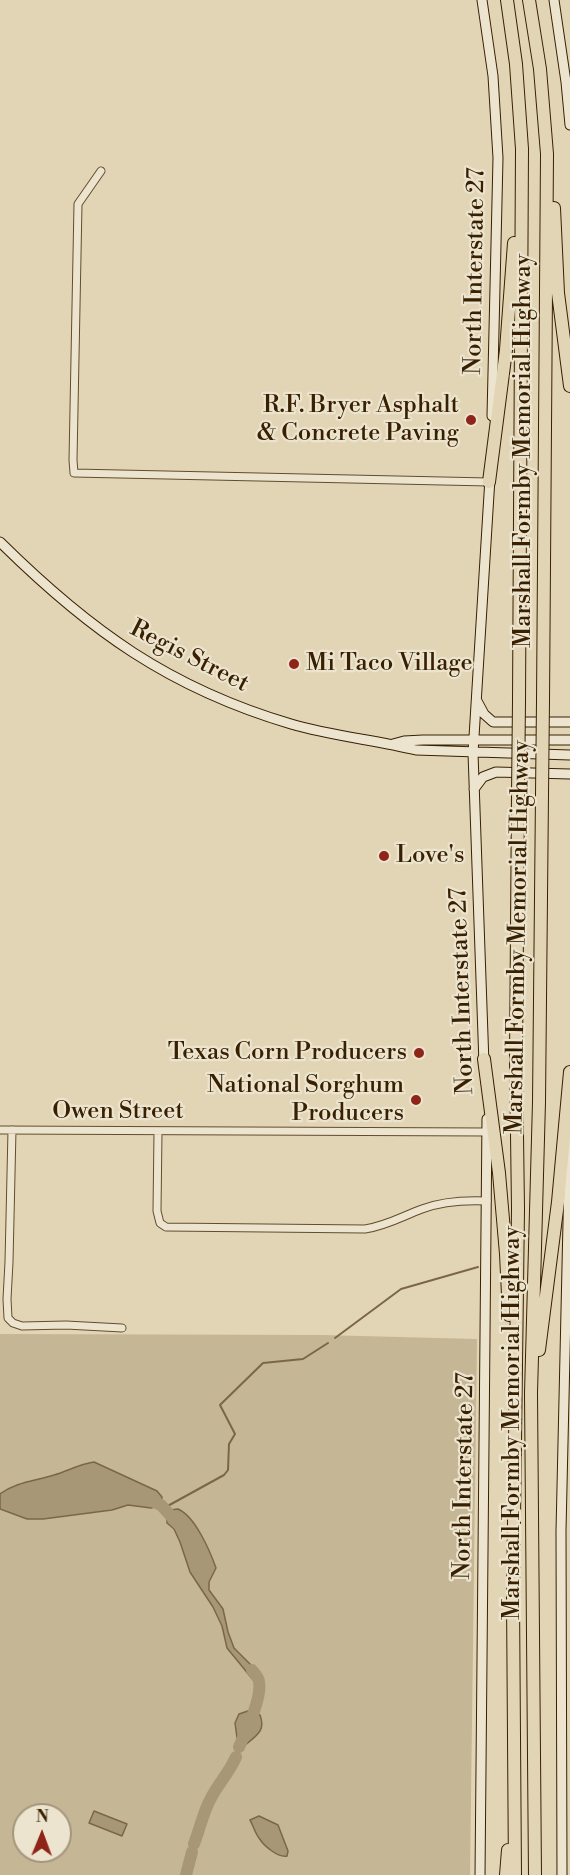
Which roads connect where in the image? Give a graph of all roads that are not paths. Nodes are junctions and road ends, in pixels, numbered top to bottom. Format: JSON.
{"nodes":[{"id":1,"x":482,"y":0,"type":"edge"},
{"id":2,"x":507,"y":0,"type":"edge"},
{"id":3,"x":529,"y":0,"type":"edge"},
{"id":4,"x":554,"y":0,"type":"edge"},
{"id":5,"x":570,"y":125,"type":"edge"},
{"id":6,"x":522,"y":149,"type":"junction"},
{"id":7,"x":547,"y":154,"type":"junction"},
{"id":8,"x":101,"y":171,"type":"dead end"},
{"id":9,"x":570,"y":386,"type":"edge"},
{"id":10,"x":489,"y":482,"type":"junction"},
{"id":11,"x":0,"y":542,"type":"edge"},
{"id":12,"x":476,"y":699,"type":"junction"},
{"id":13,"x":570,"y":722,"type":"edge"},
{"id":14,"x":474,"y":740,"type":"junction"},
{"id":15,"x":570,"y":740,"type":"edge"},
{"id":16,"x":393,"y":744,"type":"junction"},
{"id":17,"x":473,"y":753,"type":"junction"},
{"id":18,"x":570,"y":754,"type":"edge"},
{"id":19,"x":570,"y":774,"type":"edge"},
{"id":20,"x":474,"y":789,"type":"junction"},
{"id":21,"x":484,"y":1059,"type":"junction"},
{"id":22,"x":570,"y":1072,"type":"edge"},
{"id":23,"x":0,"y":1130,"type":"edge"},
{"id":24,"x":12,"y":1130,"type":"junction"},
{"id":25,"x":570,"y":1131,"type":"edge"},
{"id":26,"x":158,"y":1132,"type":"junction"},
{"id":27,"x":488,"y":1132,"type":"junction"},
{"id":28,"x":487,"y":1201,"type":"junction"},
{"id":29,"x":0,"y":1262,"type":"edge"},
{"id":30,"x":9,"y":1262,"type":"junction"},
{"id":31,"x":122,"y":1328,"type":"dead end"},
{"id":32,"x":531,"y":1393,"type":"junction"},
{"id":33,"x":566,"y":1487,"type":"edge"},
{"id":34,"x":513,"y":1490,"type":"junction"},
{"id":35,"x":566,"y":1597,"type":"edge"},
{"id":36,"x":534,"y":1737,"type":"junction"},
{"id":37,"x":514,"y":1813,"type":"junction"},
{"id":38,"x":566,"y":1850,"type":"edge"},
{"id":39,"x":480,"y":1875,"type":"edge"},
{"id":40,"x":506,"y":1875,"type":"edge"},
{"id":41,"x":515,"y":1875,"type":"edge"},
{"id":42,"x":535,"y":1875,"type":"edge"},
{"id":43,"x":543,"y":1875,"type":"edge"},
{"id":44,"x":562,"y":1875,"type":"edge"}],
"edges":[{"from":1,"to":10,"type":"main road","name":"North Interstate 27"},
{"from":2,"to":6,"type":"highway","name":"Marshall Formby Memorial Highway"},
{"from":3,"to":7,"type":"highway","name":"Marshall Formby Memorial Highway"},
{"from":4,"to":5,"type":"main road"},
{"from":6,"to":10,"type":"highway"},
{"from":6,"to":34,"type":"highway","name":"Marshall Formby Memorial Highway","bridge":true},
{"from":7,"to":9,"type":"highway"},
{"from":7,"to":32,"type":"highway","name":"Marshall Formby Memorial Highway","bridge":true},
{"from":8,"to":10,"type":"street"},
{"from":10,"to":12,"type":"main road","name":"North Interstate 27"},
{"from":11,"to":16,"type":"main road","name":"Regis Street"},
{"from":12,"to":13,"type":"main road"},
{"from":12,"to":14,"type":"main road","name":"North Interstate 27"},
{"from":14,"to":15,"type":"main road","name":"Regis Street"},
{"from":14,"to":16,"type":"main road","name":"Regis Street"},
{"from":14,"to":17,"type":"main road","name":"North Interstate 27"},
{"from":16,"to":17,"type":"main road","name":"Regis Street"},
{"from":17,"to":18,"type":"main road","name":"Regis Street"},
{"from":17,"to":20,"type":"main road","name":"North Interstate 27"},
{"from":19,"to":20,"type":"main road"},
{"from":20,"to":21,"type":"main road","name":"North Interstate 27"},
{"from":21,"to":27,"type":"main road","name":"North Interstate 27"},
{"from":21,"to":34,"type":"highway"},
{"from":22,"to":32,"type":"highway"},
{"from":23,"to":24,"type":"street","name":"Owen Street"},
{"from":24,"to":26,"type":"street","name":"Owen Street"},
{"from":24,"to":30,"type":"street"},
{"from":25,"to":33,"type":"main road"},
{"from":26,"to":27,"type":"street","name":"Owen Street"},
{"from":26,"to":28,"type":"street"},
{"from":27,"to":28,"type":"main road","name":"North Interstate 27"},
{"from":28,"to":39,"type":"main road","name":"North Interstate 27"},
{"from":29,"to":30,"type":"street"},
{"from":30,"to":31,"type":"street"},
{"from":32,"to":36,"type":"highway","name":"Marshall Formby Memorial Highway"},
{"from":33,"to":35,"type":"main road"},
{"from":34,"to":37,"type":"highway","name":"Marshall Formby Memorial Highway"},
{"from":35,"to":38,"type":"main road"},
{"from":36,"to":42,"type":"highway","name":"Marshall Formby Memorial Highway"},
{"from":36,"to":43,"type":"highway"},
{"from":37,"to":40,"type":"highway"},
{"from":37,"to":41,"type":"highway","name":"Marshall Formby Memorial Highway"},
{"from":38,"to":44,"type":"main road"}]}
